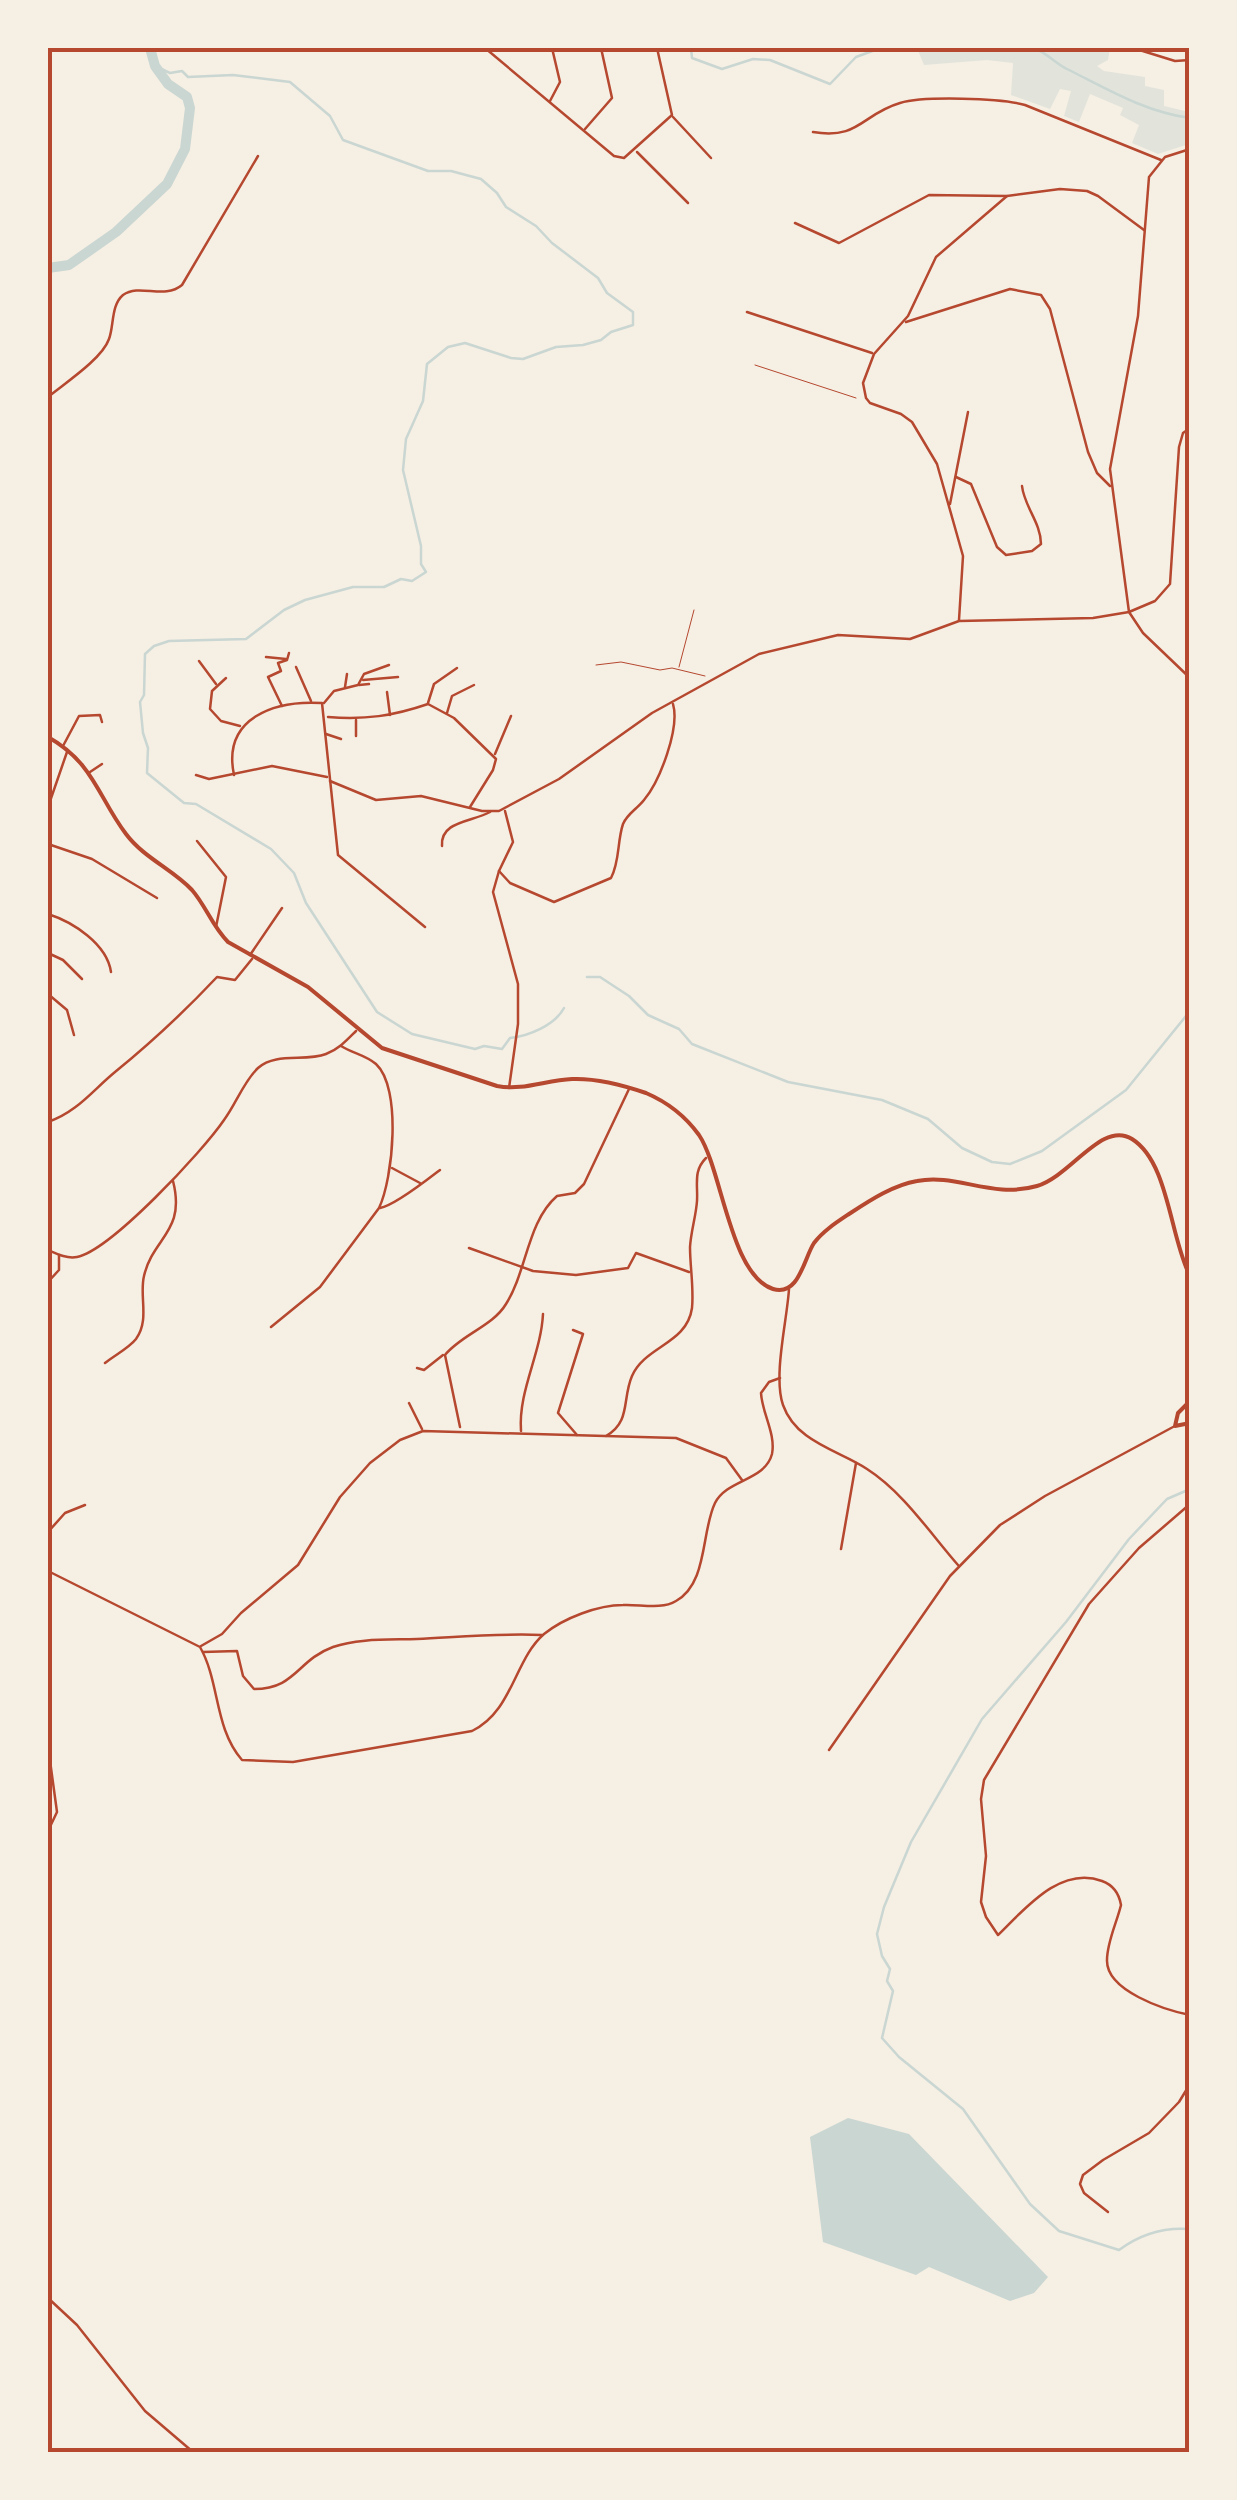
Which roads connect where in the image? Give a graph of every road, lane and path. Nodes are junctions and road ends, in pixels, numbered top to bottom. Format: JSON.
{"nodes":[{"id":1,"x":486,"y":48,"type":"edge"},
{"id":2,"x":552,"y":48,"type":"edge"},
{"id":3,"x":601,"y":48,"type":"edge"},
{"id":4,"x":657,"y":48,"type":"edge"},
{"id":5,"x":1133,"y":48,"type":"edge"},
{"id":6,"x":1190,"y":60,"type":"edge"},
{"id":7,"x":550,"y":101,"type":"junction"},
{"id":8,"x":672,"y":115,"type":"junction"},
{"id":9,"x":584,"y":130,"type":"junction"},
{"id":10,"x":813,"y":132,"type":"dead end"},
{"id":11,"x":1190,"y":149,"type":"edge"},
{"id":12,"x":636,"y":151,"type":"junction"},
{"id":13,"x":258,"y":156,"type":"dead end"},
{"id":14,"x":712,"y":158,"type":"dead end"},
{"id":15,"x":1161,"y":160,"type":"junction"},
{"id":16,"x":1007,"y":196,"type":"junction"},
{"id":17,"x":688,"y":203,"type":"dead end"},
{"id":18,"x":795,"y":223,"type":"dead end"},
{"id":19,"x":1146,"y":231,"type":"junction"},
{"id":20,"x":747,"y":312,"type":"dead end"},
{"id":21,"x":903,"y":323,"type":"junction"},
{"id":22,"x":874,"y":354,"type":"junction"},
{"id":23,"x":755,"y":365,"type":"dead end"},
{"id":24,"x":48,"y":397,"type":"edge"},
{"id":25,"x":866,"y":398,"type":"junction"},
{"id":26,"x":968,"y":412,"type":"dead end"},
{"id":27,"x":1190,"y":428,"type":"edge"},
{"id":28,"x":956,"y":477,"type":"junction"},
{"id":29,"x":1022,"y":486,"type":"dead end"},
{"id":30,"x":1110,"y":487,"type":"junction"},
{"id":31,"x":950,"y":506,"type":"junction"},
{"id":32,"x":694,"y":610,"type":"dead end"},
{"id":33,"x":1129,"y":612,"type":"junction"},
{"id":34,"x":959,"y":621,"type":"junction"},
{"id":35,"x":289,"y":652,"type":"dead end"},
{"id":36,"x":266,"y":657,"type":"dead end"},
{"id":37,"x":287,"y":660,"type":"junction"},
{"id":38,"x":199,"y":661,"type":"dead end"},
{"id":39,"x":596,"y":664,"type":"dead end"},
{"id":40,"x":388,"y":665,"type":"dead end"},
{"id":41,"x":296,"y":666,"type":"dead end"},
{"id":42,"x":458,"y":668,"type":"dead end"},
{"id":43,"x":678,"y":670,"type":"junction"},
{"id":44,"x":347,"y":674,"type":"dead end"},
{"id":45,"x":398,"y":677,"type":"dead end"},
{"id":46,"x":706,"y":677,"type":"dead end"},
{"id":47,"x":226,"y":678,"type":"dead end"},
{"id":48,"x":1190,"y":678,"type":"edge"},
{"id":49,"x":360,"y":682,"type":"junction"},
{"id":50,"x":369,"y":684,"type":"dead end"},
{"id":51,"x":217,"y":685,"type":"junction"},
{"id":52,"x":474,"y":685,"type":"dead end"},
{"id":53,"x":344,"y":688,"type":"junction"},
{"id":54,"x":387,"y":692,"type":"dead end"},
{"id":55,"x":312,"y":702,"type":"junction"},
{"id":56,"x":672,"y":702,"type":"junction"},
{"id":57,"x":323,"y":704,"type":"junction"},
{"id":58,"x":428,"y":704,"type":"junction"},
{"id":59,"x":283,"y":708,"type":"junction"},
{"id":60,"x":448,"y":713,"type":"junction"},
{"id":61,"x":391,"y":716,"type":"junction"},
{"id":62,"x":511,"y":716,"type":"dead end"},
{"id":63,"x":325,"y":717,"type":"junction"},
{"id":64,"x":356,"y":718,"type":"junction"},
{"id":65,"x":102,"y":722,"type":"dead end"},
{"id":66,"x":242,"y":727,"type":"junction"},
{"id":67,"x":324,"y":734,"type":"junction"},
{"id":68,"x":356,"y":736,"type":"dead end"},
{"id":69,"x":48,"y":737,"type":"edge"},
{"id":70,"x":341,"y":738,"type":"dead end"},
{"id":71,"x":65,"y":749,"type":"junction"},
{"id":72,"x":494,"y":756,"type":"junction"},
{"id":73,"x":102,"y":764,"type":"dead end"},
{"id":74,"x":89,"y":773,"type":"junction"},
{"id":75,"x":234,"y":774,"type":"junction"},
{"id":76,"x":196,"y":775,"type":"dead end"},
{"id":77,"x":329,"y":779,"type":"junction"},
{"id":78,"x":48,"y":785,"type":"edge"},
{"id":79,"x":54,"y":787,"type":"junction"},
{"id":80,"x":48,"y":807,"type":"edge"},
{"id":81,"x":469,"y":808,"type":"junction"},
{"id":82,"x":505,"y":809,"type":"junction"},
{"id":83,"x":492,"y":812,"type":"junction"},
{"id":84,"x":197,"y":841,"type":"dead end"},
{"id":85,"x":48,"y":844,"type":"edge"},
{"id":86,"x":442,"y":846,"type":"dead end"},
{"id":87,"x":499,"y":871,"type":"junction"},
{"id":88,"x":157,"y":898,"type":"dead end"},
{"id":89,"x":282,"y":908,"type":"dead end"},
{"id":90,"x":48,"y":914,"type":"edge"},
{"id":91,"x":426,"y":927,"type":"dead end"},
{"id":92,"x":216,"y":928,"type":"junction"},
{"id":93,"x":48,"y":952,"type":"edge"},
{"id":94,"x":251,"y":957,"type":"junction"},
{"id":95,"x":111,"y":972,"type":"dead end"},
{"id":96,"x":82,"y":979,"type":"dead end"},
{"id":97,"x":48,"y":994,"type":"edge"},
{"id":98,"x":357,"y":1030,"type":"junction"},
{"id":99,"x":74,"y":1035,"type":"dead end"},
{"id":100,"x":341,"y":1046,"type":"junction"},
{"id":101,"x":509,"y":1088,"type":"junction"},
{"id":102,"x":630,"y":1088,"type":"junction"},
{"id":103,"x":48,"y":1122,"type":"edge"},
{"id":104,"x":708,"y":1156,"type":"junction"},
{"id":105,"x":390,"y":1166,"type":"junction"},
{"id":106,"x":440,"y":1170,"type":"dead end"},
{"id":107,"x":173,"y":1180,"type":"junction"},
{"id":108,"x":422,"y":1184,"type":"junction"},
{"id":109,"x":379,"y":1208,"type":"junction"},
{"id":110,"x":469,"y":1248,"type":"dead end"},
{"id":111,"x":48,"y":1250,"type":"edge"},
{"id":112,"x":59,"y":1255,"type":"junction"},
{"id":113,"x":523,"y":1268,"type":"junction"},
{"id":114,"x":691,"y":1272,"type":"junction"},
{"id":115,"x":1190,"y":1276,"type":"edge"},
{"id":116,"x":48,"y":1282,"type":"edge"},
{"id":117,"x":789,"y":1288,"type":"junction"},
{"id":118,"x":542,"y":1314,"type":"dead end"},
{"id":119,"x":270,"y":1327,"type":"dead end"},
{"id":120,"x":573,"y":1330,"type":"dead end"},
{"id":121,"x":444,"y":1355,"type":"junction"},
{"id":122,"x":105,"y":1364,"type":"dead end"},
{"id":123,"x":416,"y":1368,"type":"dead end"},
{"id":124,"x":780,"y":1378,"type":"junction"},
{"id":125,"x":1190,"y":1401,"type":"edge"},
{"id":126,"x":408,"y":1403,"type":"dead end"},
{"id":127,"x":1190,"y":1423,"type":"edge"},
{"id":128,"x":1176,"y":1426,"type":"junction"},
{"id":129,"x":461,"y":1430,"type":"junction"},
{"id":130,"x":422,"y":1431,"type":"junction"},
{"id":131,"x":521,"y":1433,"type":"junction"},
{"id":132,"x":578,"y":1437,"type":"junction"},
{"id":133,"x":604,"y":1437,"type":"junction"},
{"id":134,"x":856,"y":1463,"type":"junction"},
{"id":135,"x":742,"y":1480,"type":"junction"},
{"id":136,"x":85,"y":1504,"type":"dead end"},
{"id":137,"x":1190,"y":1504,"type":"edge"},
{"id":138,"x":48,"y":1532,"type":"edge"},
{"id":139,"x":841,"y":1549,"type":"dead end"},
{"id":140,"x":958,"y":1566,"type":"junction"},
{"id":141,"x":48,"y":1571,"type":"edge"},
{"id":142,"x":543,"y":1635,"type":"junction"},
{"id":143,"x":201,"y":1649,"type":"junction"},
{"id":144,"x":48,"y":1746,"type":"edge"},
{"id":145,"x":829,"y":1750,"type":"dead end"},
{"id":146,"x":48,"y":1831,"type":"edge"},
{"id":147,"x":1190,"y":2015,"type":"edge"},
{"id":148,"x":1190,"y":2084,"type":"edge"},
{"id":149,"x":1108,"y":2212,"type":"dead end"},
{"id":150,"x":48,"y":2298,"type":"edge"},
{"id":151,"x":193,"y":2452,"type":"edge"}],
"edges":[{"from":1,"to":7,"type":"street"},
{"from":2,"to":7,"type":"street"},
{"from":3,"to":9,"type":"street"},
{"from":4,"to":8,"type":"street"},
{"from":5,"to":6,"type":"street"},
{"from":7,"to":9,"type":"street"},
{"from":8,"to":12,"type":"street"},
{"from":8,"to":14,"type":"street"},
{"from":9,"to":12,"type":"street"},
{"from":10,"to":15,"type":"street"},
{"from":11,"to":15,"type":"street"},
{"from":12,"to":17,"type":"street"},
{"from":13,"to":24,"type":"street"},
{"from":15,"to":19,"type":"street"},
{"from":16,"to":18,"type":"street"},
{"from":16,"to":19,"type":"street"},
{"from":16,"to":21,"type":"street"},
{"from":19,"to":30,"type":"street"},
{"from":20,"to":22,"type":"street"},
{"from":21,"to":22,"type":"street"},
{"from":21,"to":30,"type":"street"},
{"from":22,"to":25,"type":"street"},
{"from":23,"to":25,"type":"path"},
{"from":25,"to":31,"type":"street"},
{"from":26,"to":28,"type":"street"},
{"from":27,"to":33,"type":"street"},
{"from":28,"to":29,"type":"street"},
{"from":28,"to":31,"type":"street"},
{"from":30,"to":33,"type":"street"},
{"from":31,"to":34,"type":"street"},
{"from":32,"to":43,"type":"path"},
{"from":33,"to":34,"type":"street"},
{"from":33,"to":48,"type":"street"},
{"from":34,"to":56,"type":"street"},
{"from":35,"to":37,"type":"street"},
{"from":36,"to":37,"type":"street"},
{"from":37,"to":59,"type":"street"},
{"from":38,"to":51,"type":"street"},
{"from":39,"to":43,"type":"path"},
{"from":40,"to":49,"type":"street"},
{"from":41,"to":55,"type":"street"},
{"from":42,"to":58,"type":"street"},
{"from":43,"to":46,"type":"path"},
{"from":44,"to":53,"type":"street"},
{"from":45,"to":49,"type":"street"},
{"from":47,"to":51,"type":"street"},
{"from":49,"to":50,"type":"street"},
{"from":49,"to":53,"type":"street"},
{"from":51,"to":66,"type":"street"},
{"from":52,"to":60,"type":"street"},
{"from":53,"to":57,"type":"street"},
{"from":54,"to":61,"type":"street"},
{"from":55,"to":57,"type":"street"},
{"from":55,"to":59,"type":"street"},
{"from":56,"to":82,"type":"street"},
{"from":56,"to":87,"type":"street"},
{"from":57,"to":63,"type":"street"},
{"from":58,"to":60,"type":"street"},
{"from":58,"to":61,"type":"street"},
{"from":59,"to":66,"type":"street"},
{"from":60,"to":72,"type":"street"},
{"from":61,"to":64,"type":"street"},
{"from":62,"to":72,"type":"street"},
{"from":63,"to":64,"type":"street"},
{"from":63,"to":67,"type":"street"},
{"from":64,"to":68,"type":"street"},
{"from":65,"to":71,"type":"street"},
{"from":66,"to":75,"type":"street"},
{"from":67,"to":70,"type":"street"},
{"from":67,"to":77,"type":"street"},
{"from":69,"to":71,"type":"street"},
{"from":71,"to":74,"type":"street"},
{"from":71,"to":79,"type":"street"},
{"from":72,"to":81,"type":"street"},
{"from":73,"to":74,"type":"street"},
{"from":74,"to":92,"type":"street"},
{"from":75,"to":76,"type":"street"},
{"from":75,"to":77,"type":"street"},
{"from":77,"to":81,"type":"street"},
{"from":77,"to":91,"type":"street"},
{"from":78,"to":79,"type":"street"},
{"from":79,"to":80,"type":"street"},
{"from":81,"to":83,"type":"street"},
{"from":82,"to":83,"type":"street"},
{"from":82,"to":87,"type":"street"},
{"from":83,"to":86,"type":"street"},
{"from":84,"to":92,"type":"street"},
{"from":85,"to":88,"type":"street"},
{"from":87,"to":101,"type":"street"},
{"from":89,"to":94,"type":"street"},
{"from":90,"to":95,"type":"street"},
{"from":92,"to":94,"type":"street"},
{"from":93,"to":96,"type":"street"},
{"from":94,"to":98,"type":"street"},
{"from":94,"to":103,"type":"street"},
{"from":97,"to":99,"type":"street"},
{"from":98,"to":100,"type":"street"},
{"from":98,"to":101,"type":"street"},
{"from":100,"to":105,"type":"street"},
{"from":100,"to":107,"type":"street"},
{"from":101,"to":102,"type":"street"},
{"from":102,"to":104,"type":"street"},
{"from":102,"to":113,"type":"street"},
{"from":104,"to":114,"type":"street"},
{"from":104,"to":117,"type":"street"},
{"from":105,"to":108,"type":"street"},
{"from":105,"to":109,"type":"street"},
{"from":106,"to":108,"type":"street"},
{"from":107,"to":112,"type":"street"},
{"from":107,"to":122,"type":"street"},
{"from":108,"to":109,"type":"street"},
{"from":109,"to":119,"type":"street"},
{"from":110,"to":113,"type":"street"},
{"from":111,"to":112,"type":"street"},
{"from":112,"to":116,"type":"street"},
{"from":113,"to":114,"type":"street"},
{"from":113,"to":121,"type":"street"},
{"from":114,"to":133,"type":"street"},
{"from":115,"to":117,"type":"street"},
{"from":117,"to":124,"type":"street"},
{"from":118,"to":131,"type":"street"},
{"from":120,"to":132,"type":"street"},
{"from":121,"to":123,"type":"street"},
{"from":121,"to":129,"type":"street"},
{"from":124,"to":134,"type":"street"},
{"from":124,"to":135,"type":"street"},
{"from":125,"to":128,"type":"street"},
{"from":126,"to":130,"type":"street"},
{"from":127,"to":128,"type":"street"},
{"from":128,"to":140,"type":"street"},
{"from":129,"to":130,"type":"street"},
{"from":129,"to":131,"type":"street"},
{"from":130,"to":143,"type":"street"},
{"from":131,"to":132,"type":"street"},
{"from":132,"to":133,"type":"street"},
{"from":133,"to":135,"type":"street"},
{"from":134,"to":139,"type":"street"},
{"from":134,"to":140,"type":"street"},
{"from":135,"to":142,"type":"street"},
{"from":136,"to":138,"type":"street"},
{"from":137,"to":147,"type":"street"},
{"from":140,"to":145,"type":"street"},
{"from":141,"to":143,"type":"street"},
{"from":142,"to":143,"type":"street"},
{"from":142,"to":143,"type":"street"},
{"from":144,"to":146,"type":"street"},
{"from":148,"to":149,"type":"street"},
{"from":150,"to":151,"type":"street"}]}
